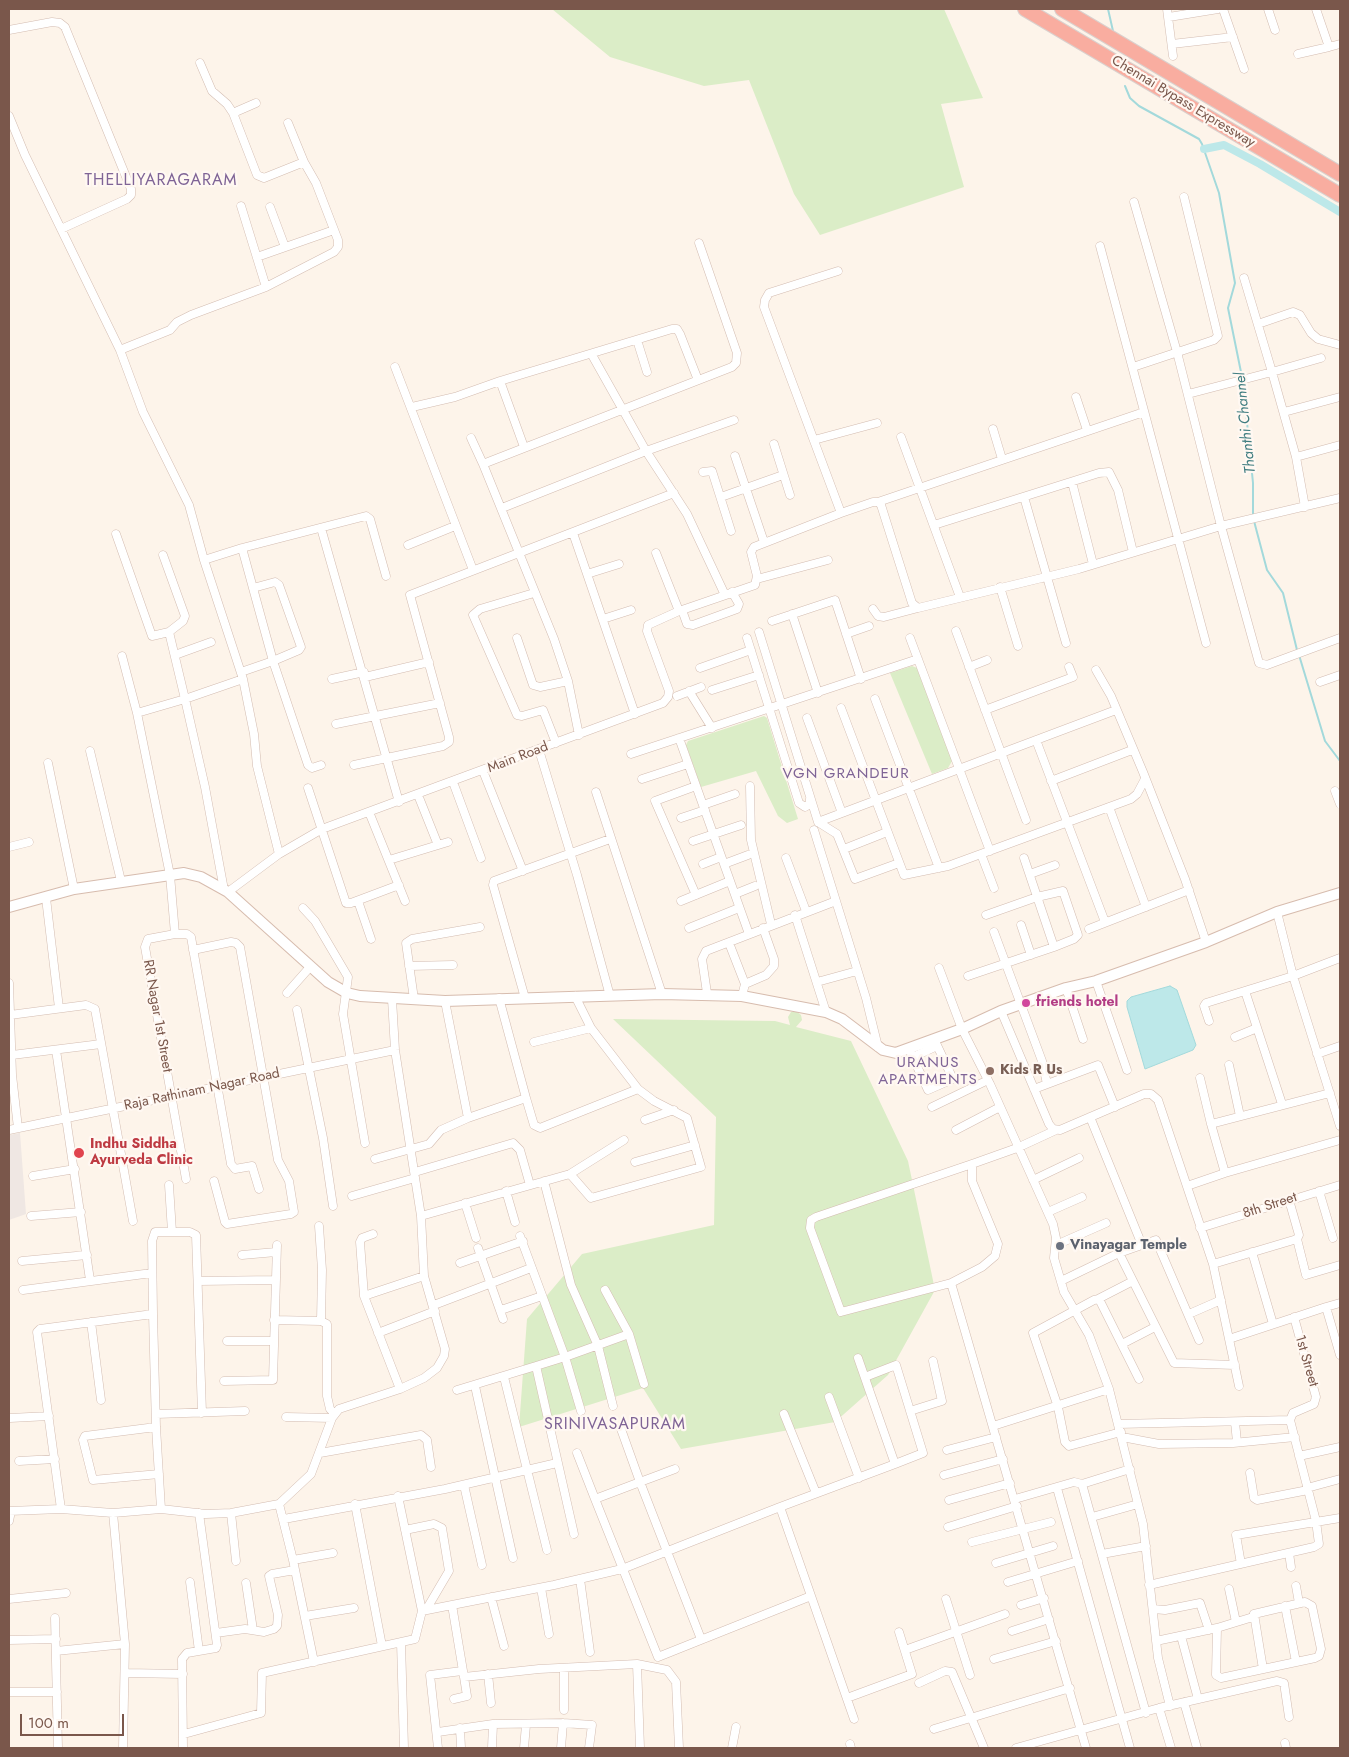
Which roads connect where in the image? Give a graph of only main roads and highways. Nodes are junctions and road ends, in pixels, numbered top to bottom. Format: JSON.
{"nodes":[{"id":1,"x":1025,"y":9,"type":"edge"},
{"id":2,"x":1062,"y":9,"type":"edge"},
{"id":3,"x":1340,"y":174,"type":"edge"},
{"id":4,"x":1340,"y":194,"type":"edge"}],
"edges":[{"from":1,"to":4,"type":"highway","name":"Chennai Bypass Expressway"},
{"from":2,"to":3,"type":"highway","name":"Chennai Bypass Expressway"}]}
